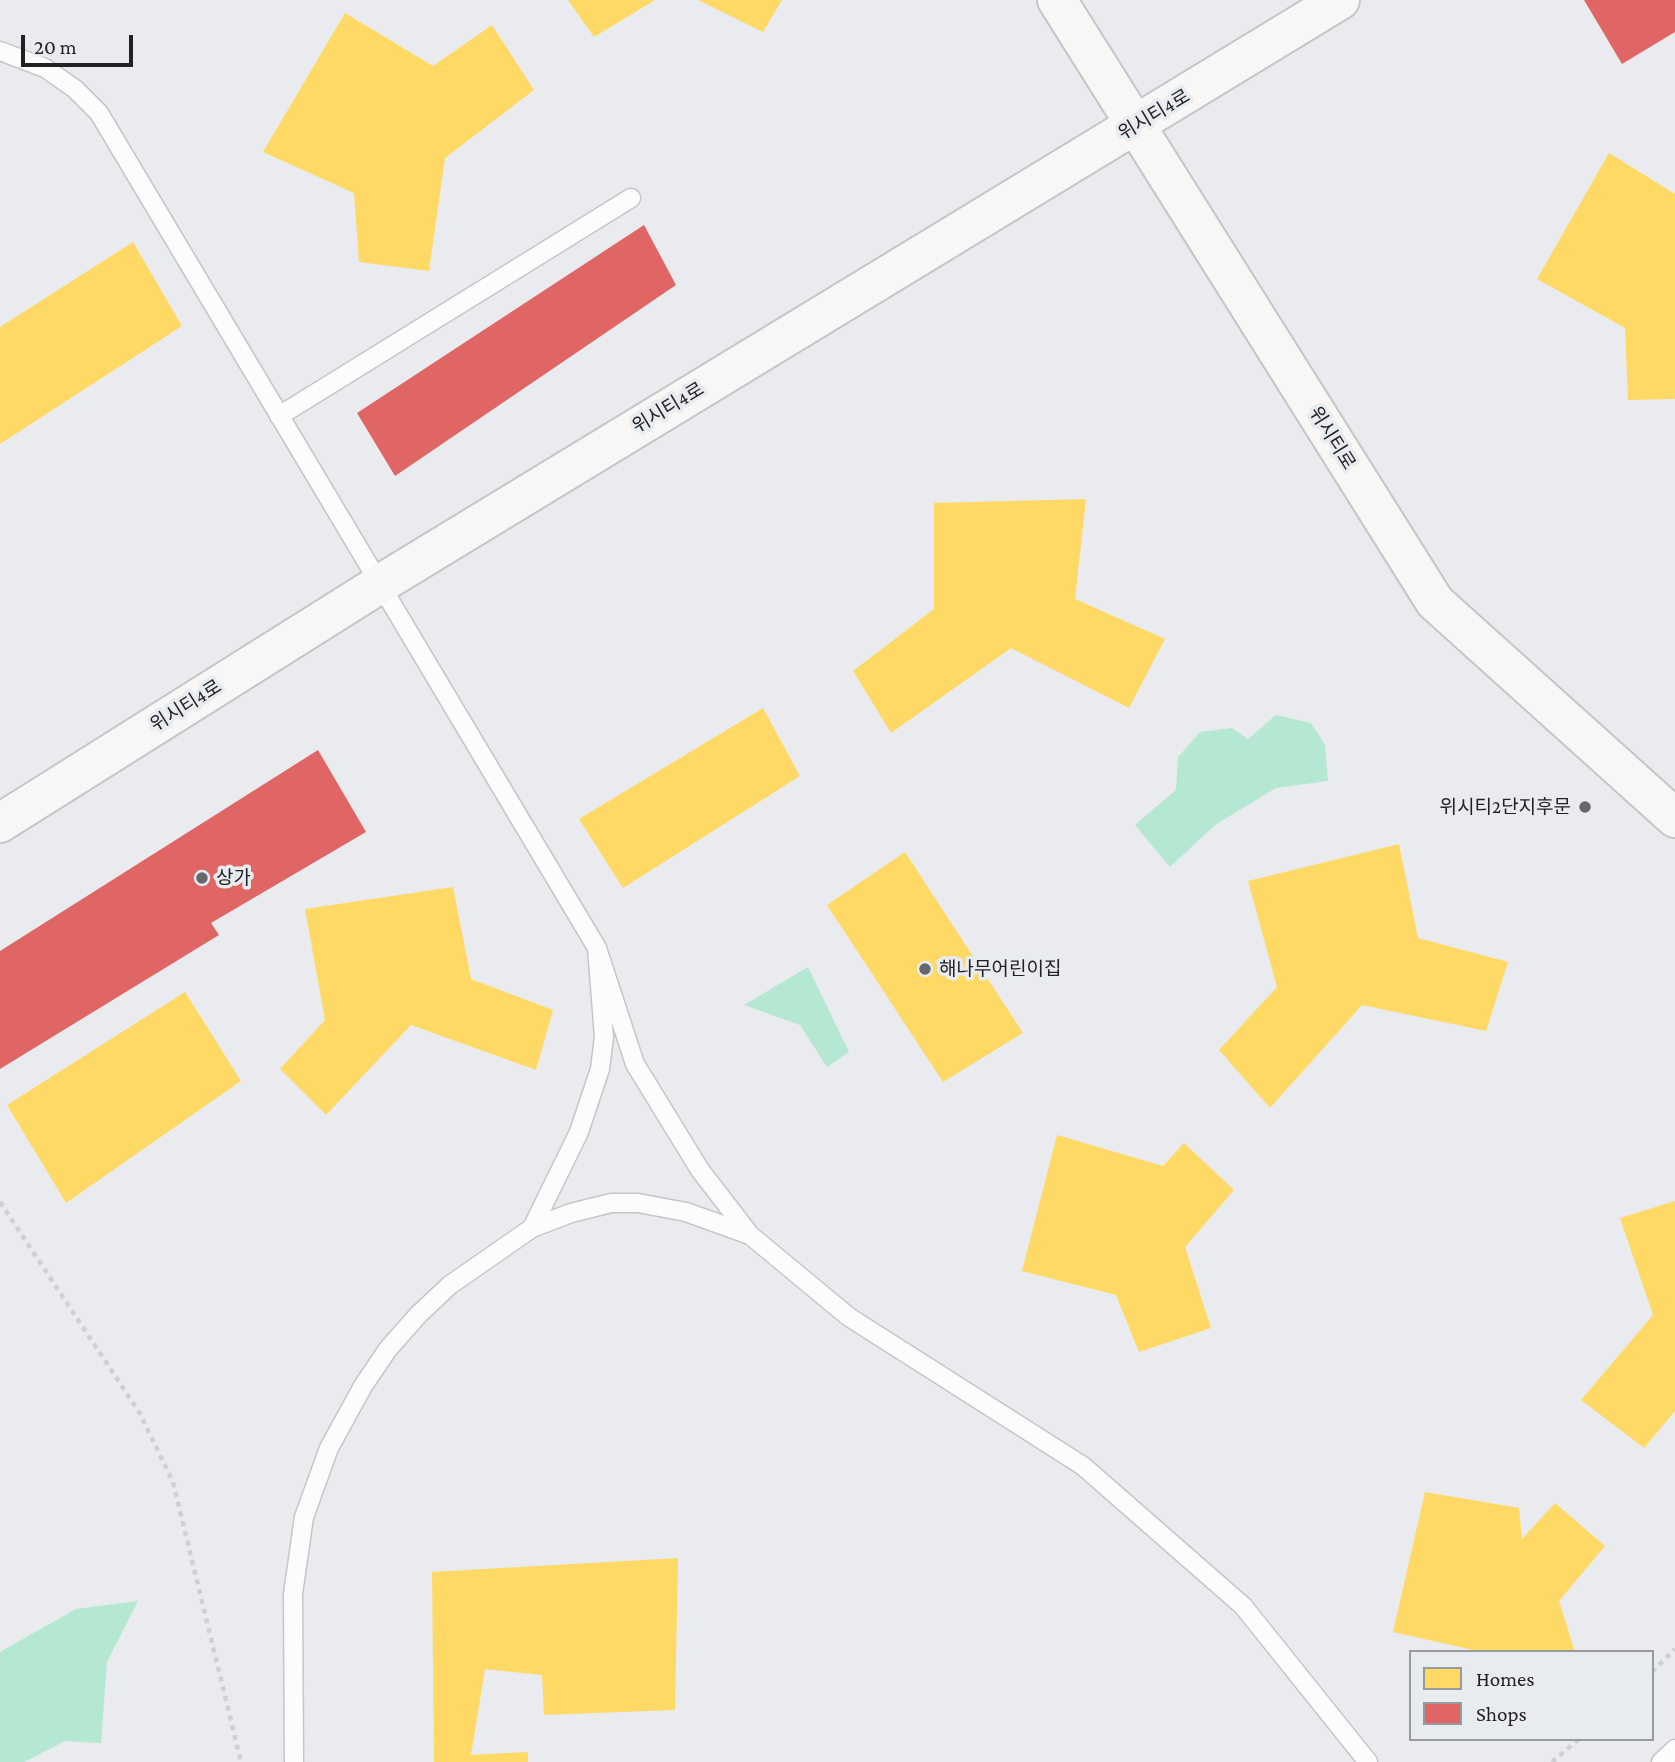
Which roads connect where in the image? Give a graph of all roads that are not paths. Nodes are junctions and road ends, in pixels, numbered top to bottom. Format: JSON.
{"nodes":[{"id":1,"x":1057,"y":0,"type":"edge"},
{"id":2,"x":1340,"y":0,"type":"edge"},
{"id":3,"x":0,"y":51,"type":"edge"},
{"id":4,"x":1136,"y":126,"type":"junction"},
{"id":5,"x":631,"y":198,"type":"dead end"},
{"id":6,"x":279,"y":416,"type":"junction"},
{"id":7,"x":380,"y":584,"type":"junction"},
{"id":8,"x":1675,"y":818,"type":"edge"},
{"id":9,"x":0,"y":823,"type":"edge"},
{"id":10,"x":597,"y":948,"type":"junction"},
{"id":11,"x":532,"y":1228,"type":"junction"},
{"id":12,"x":750,"y":1235,"type":"junction"},
{"id":13,"x":1675,"y":1749,"type":"edge"},
{"id":14,"x":294,"y":1762,"type":"edge"},
{"id":15,"x":1368,"y":1762,"type":"edge"},
{"id":16,"x":1661,"y":1762,"type":"edge"}],
"edges":[{"from":1,"to":4,"type":"street","name":"위시티로"},
{"from":2,"to":4,"type":"street","name":"위시티4로"},
{"from":3,"to":6,"type":"lane"},
{"from":4,"to":7,"type":"street","name":"위시티4로"},
{"from":4,"to":8,"type":"street","name":"위시티로"},
{"from":5,"to":6,"type":"lane"},
{"from":6,"to":7,"type":"lane"},
{"from":7,"to":9,"type":"street","name":"위시티4로"},
{"from":7,"to":10,"type":"lane"},
{"from":10,"to":11,"type":"lane"},
{"from":10,"to":12,"type":"lane"},
{"from":11,"to":12,"type":"lane"},
{"from":11,"to":14,"type":"lane"},
{"from":12,"to":15,"type":"lane"},
{"from":13,"to":16,"type":"lane"}]}
